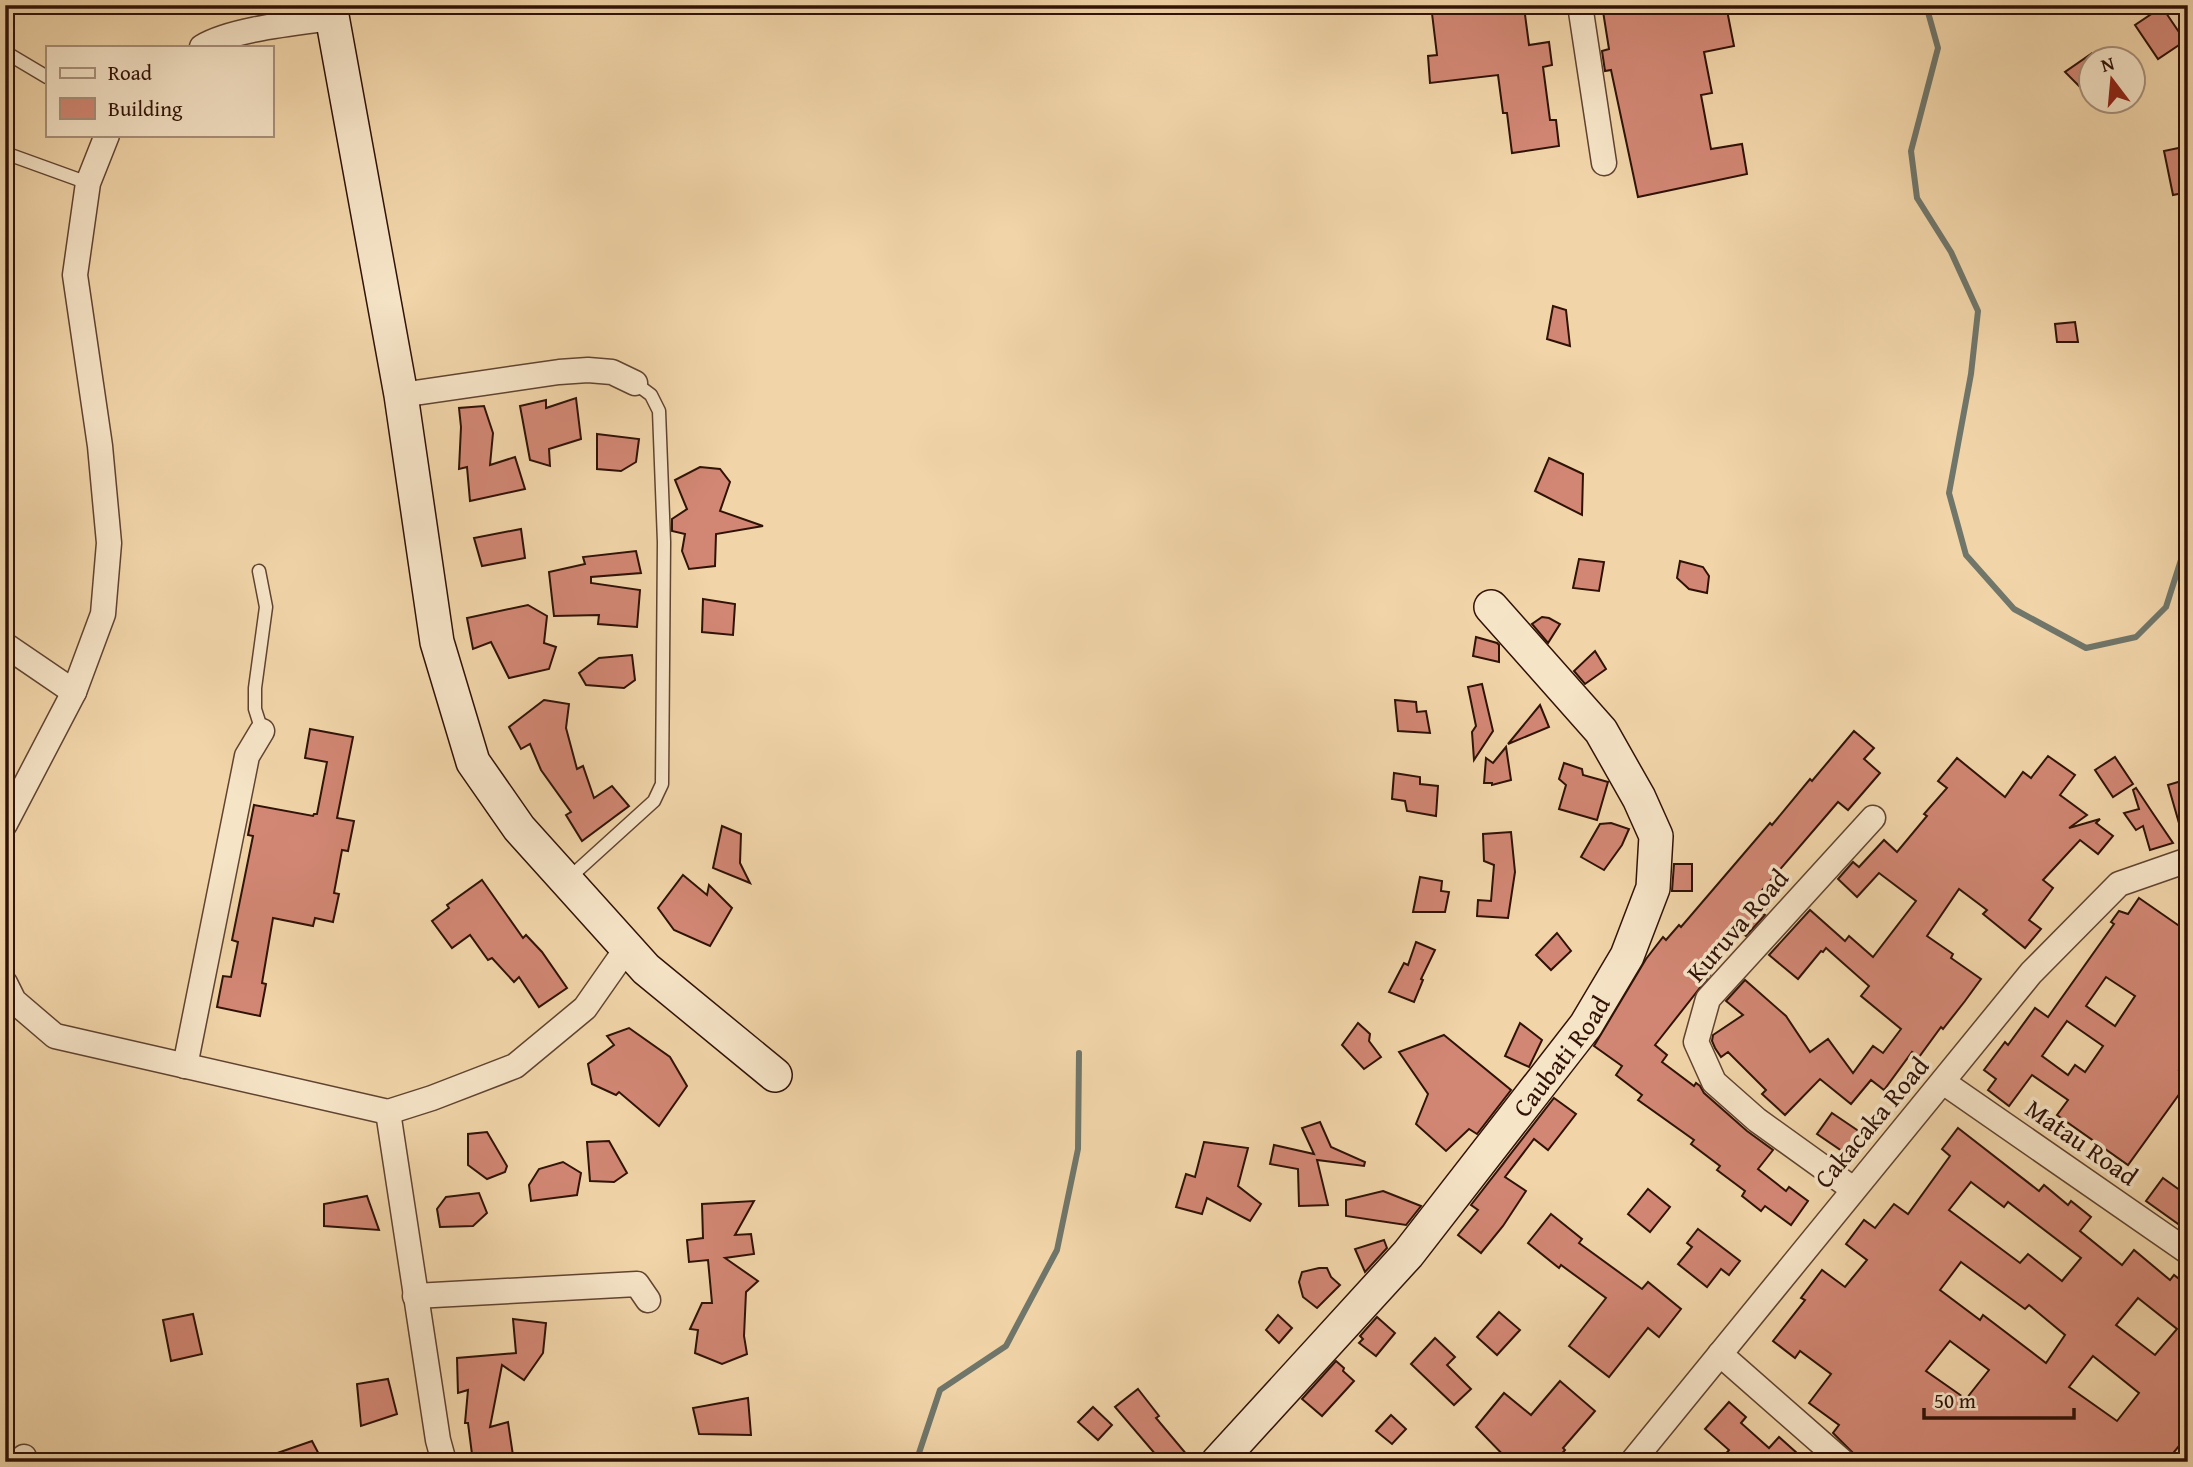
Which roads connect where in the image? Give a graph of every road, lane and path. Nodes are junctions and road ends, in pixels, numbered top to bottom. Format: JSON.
{"nodes":[{"id":1,"x":1580,"y":5,"type":"edge"},
{"id":2,"x":331,"y":12,"type":"edge"},
{"id":3,"x":204,"y":46,"type":"edge"},
{"id":4,"x":5,"y":52,"type":"edge"},
{"id":5,"x":46,"y":76,"type":"edge"},
{"id":6,"x":107,"y":136,"type":"edge"},
{"id":7,"x":5,"y":153,"type":"edge"},
{"id":8,"x":1604,"y":163,"type":"dead end"},
{"id":9,"x":88,"y":183,"type":"junction"},
{"id":10,"x":635,"y":383,"type":"joint"},
{"id":11,"x":401,"y":395,"type":"junction"},
{"id":12,"x":259,"y":571,"type":"dead end"},
{"id":13,"x":1491,"y":607,"type":"dead end"},
{"id":14,"x":5,"y":645,"type":"edge"},
{"id":15,"x":74,"y":692,"type":"junction"},
{"id":16,"x":262,"y":731,"type":"joint"},
{"id":17,"x":1873,"y":818,"type":"dead end"},
{"id":18,"x":5,"y":824,"type":"edge"},
{"id":19,"x":2188,"y":860,"type":"edge"},
{"id":20,"x":566,"y":880,"type":"junction"},
{"id":21,"x":627,"y":948,"type":"junction"},
{"id":22,"x":5,"y":983,"type":"edge"},
{"id":23,"x":185,"y":1066,"type":"junction"},
{"id":24,"x":775,"y":1075,"type":"dead end"},
{"id":25,"x":1943,"y":1082,"type":"junction"},
{"id":26,"x":388,"y":1112,"type":"junction"},
{"id":27,"x":1853,"y":1189,"type":"junction"},
{"id":28,"x":2188,"y":1252,"type":"edge"},
{"id":29,"x":415,"y":1296,"type":"junction"},
{"id":30,"x":648,"y":1300,"type":"dead end"},
{"id":31,"x":1720,"y":1354,"type":"junction"},
{"id":32,"x":444,"y":1462,"type":"edge"},
{"id":33,"x":1218,"y":1462,"type":"edge"},
{"id":34,"x":1632,"y":1462,"type":"edge"},
{"id":35,"x":1843,"y":1462,"type":"edge"}],
"edges":[{"from":1,"to":8,"type":"street"},
{"from":2,"to":3,"type":"street"},
{"from":2,"to":11,"type":"street"},
{"from":4,"to":5,"type":"lane"},
{"from":6,"to":9,"type":"street"},
{"from":7,"to":9,"type":"lane"},
{"from":9,"to":15,"type":"street"},
{"from":10,"to":11,"type":"street"},
{"from":10,"to":20,"type":"lane"},
{"from":11,"to":20,"type":"street"},
{"from":12,"to":16,"type":"lane"},
{"from":13,"to":33,"type":"street","name":"Caubati Road"},
{"from":14,"to":15,"type":"street"},
{"from":15,"to":18,"type":"street"},
{"from":16,"to":23,"type":"street"},
{"from":17,"to":27,"type":"street","name":"Kuruva Road"},
{"from":19,"to":25,"type":"street","name":"Cakacaka Road"},
{"from":20,"to":21,"type":"street"},
{"from":21,"to":24,"type":"street"},
{"from":21,"to":26,"type":"street"},
{"from":22,"to":23,"type":"street"},
{"from":23,"to":26,"type":"street"},
{"from":25,"to":27,"type":"street","name":"Cakacaka Road"},
{"from":25,"to":28,"type":"street","name":"Matau Road"},
{"from":26,"to":29,"type":"street"},
{"from":27,"to":31,"type":"street","name":"Cakacaka Road"},
{"from":29,"to":30,"type":"street"},
{"from":29,"to":32,"type":"street"},
{"from":31,"to":34,"type":"street","name":"Cakacaka Road"},
{"from":31,"to":35,"type":"street"}]}
